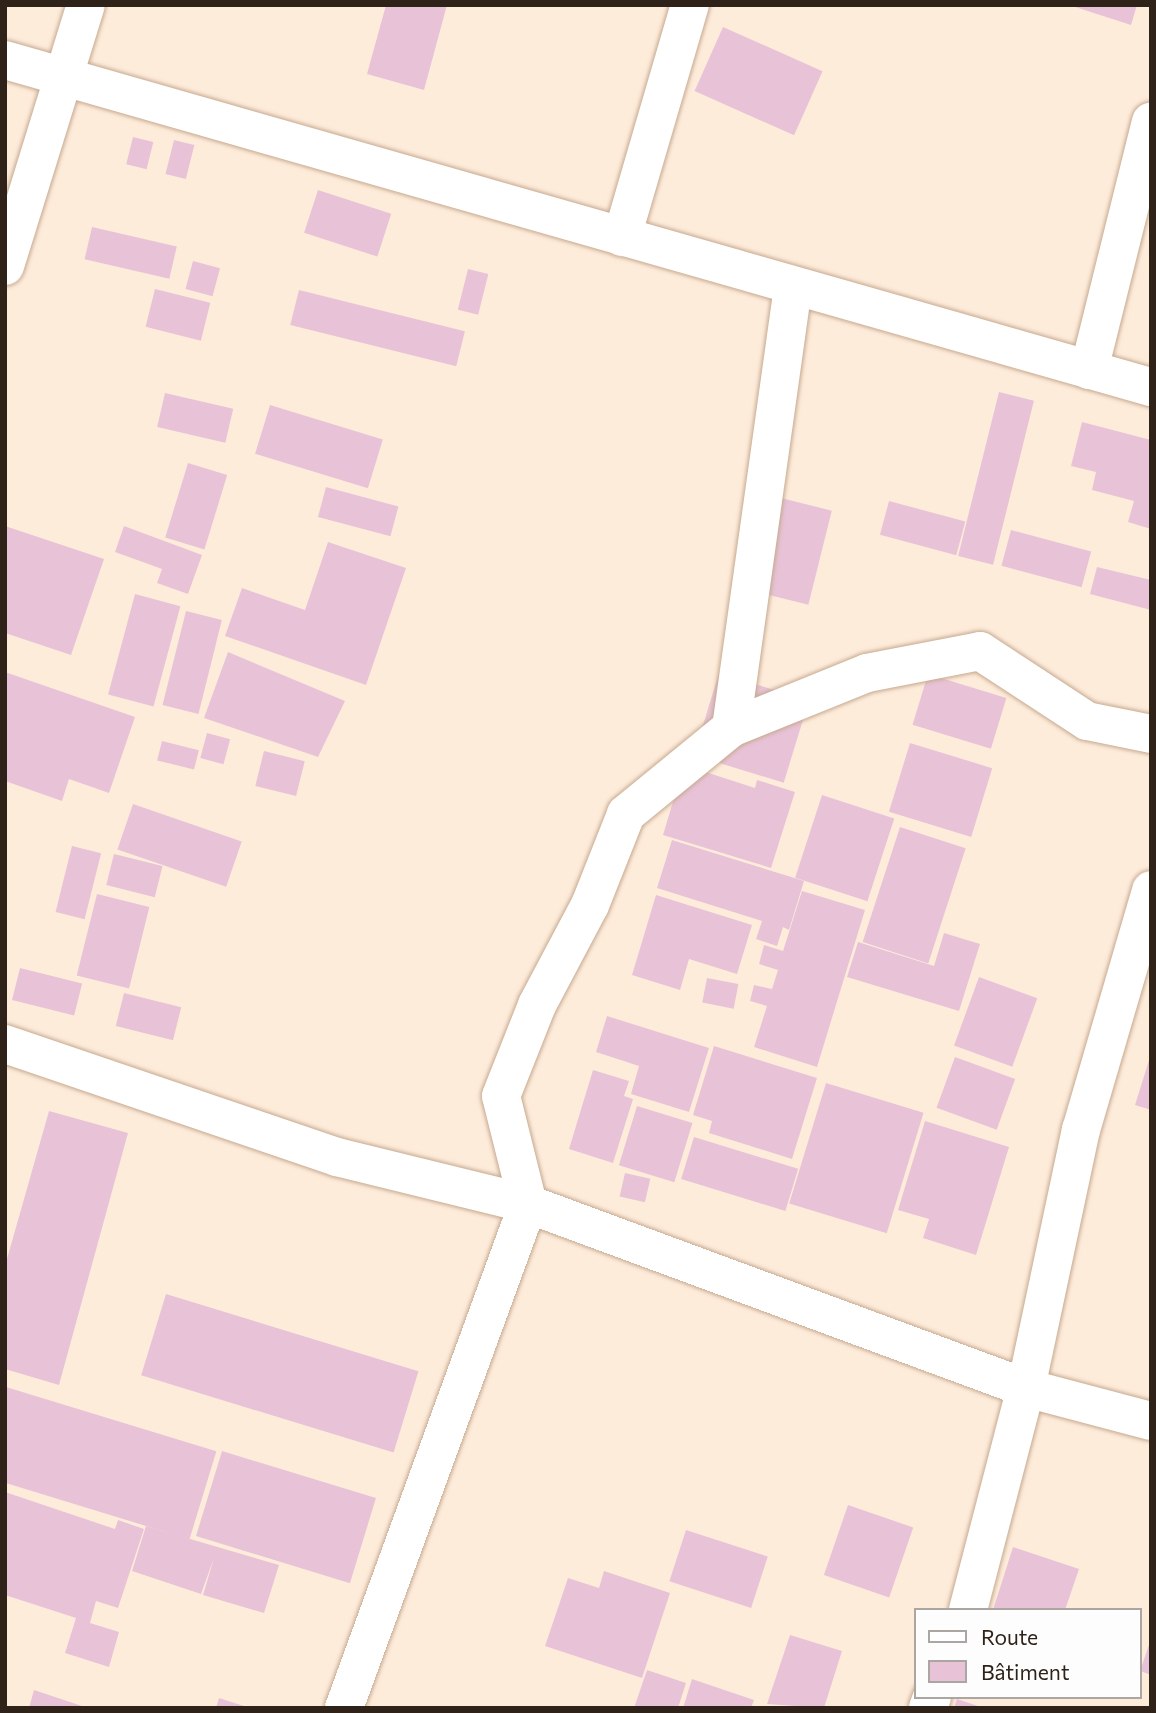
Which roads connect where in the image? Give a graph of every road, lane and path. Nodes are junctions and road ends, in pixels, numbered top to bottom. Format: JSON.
{"nodes":[{"id":1,"x":86,"y":5,"type":"edge"},
{"id":2,"x":690,"y":5,"type":"edge"},
{"id":3,"x":5,"y":60,"type":"edge"},
{"id":4,"x":65,"y":78,"type":"junction"},
{"id":5,"x":1151,"y":122,"type":"edge"},
{"id":6,"x":622,"y":237,"type":"junction"},
{"id":7,"x":5,"y":267,"type":"edge"},
{"id":8,"x":793,"y":287,"type":"junction"},
{"id":9,"x":1089,"y":370,"type":"junction"},
{"id":10,"x":1151,"y":387,"type":"edge"},
{"id":11,"x":731,"y":728,"type":"junction"},
{"id":12,"x":1151,"y":734,"type":"edge"},
{"id":13,"x":1151,"y":890,"type":"edge"},
{"id":14,"x":5,"y":1044,"type":"edge"},
{"id":15,"x":528,"y":1204,"type":"junction"},
{"id":16,"x":1026,"y":1388,"type":"junction"},
{"id":17,"x":1151,"y":1421,"type":"edge"},
{"id":18,"x":969,"y":1608,"type":"edge"},
{"id":19,"x":344,"y":1708,"type":"edge"}],
"edges":[{"from":1,"to":4,"type":"street"},
{"from":2,"to":6,"type":"street"},
{"from":3,"to":4,"type":"street"},
{"from":4,"to":6,"type":"street"},
{"from":4,"to":7,"type":"street"},
{"from":5,"to":9,"type":"street"},
{"from":6,"to":8,"type":"street"},
{"from":8,"to":9,"type":"street"},
{"from":8,"to":11,"type":"street"},
{"from":9,"to":10,"type":"street"},
{"from":11,"to":12,"type":"street"},
{"from":11,"to":15,"type":"street"},
{"from":13,"to":16,"type":"street"},
{"from":14,"to":15,"type":"street"},
{"from":15,"to":16,"type":"street"},
{"from":15,"to":19,"type":"street"},
{"from":16,"to":17,"type":"street"},
{"from":16,"to":18,"type":"street"}]}
